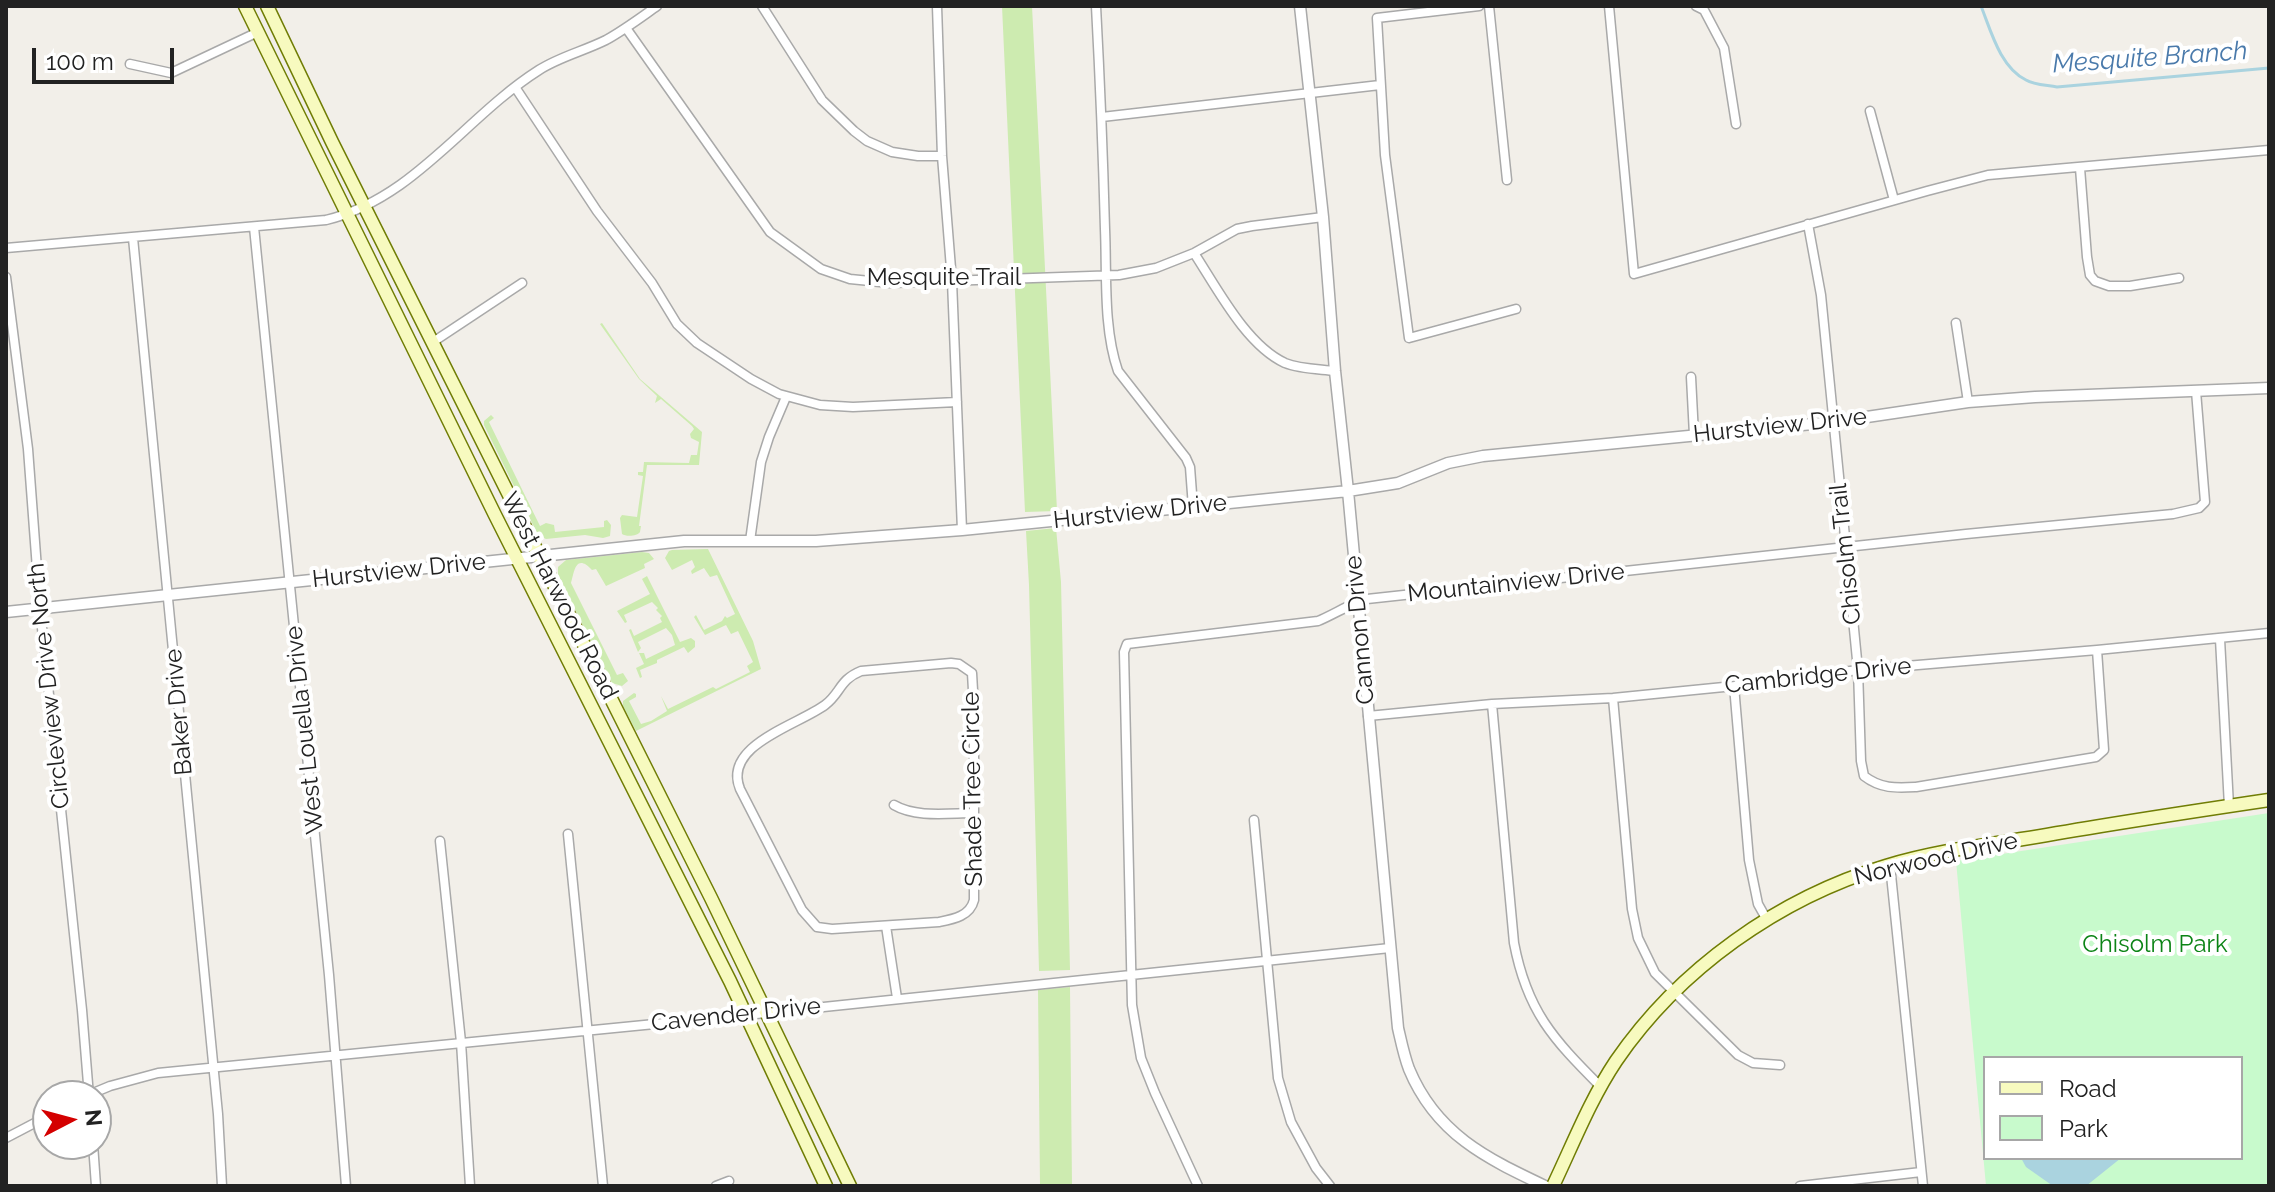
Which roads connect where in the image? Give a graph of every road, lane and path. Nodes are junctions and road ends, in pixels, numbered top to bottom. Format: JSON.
{"nodes":[{"id":1,"x":245,"y":6,"type":"edge"},
{"id":2,"x":267,"y":6,"type":"edge"},
{"id":3,"x":657,"y":6,"type":"edge"},
{"id":4,"x":762,"y":6,"type":"edge"},
{"id":5,"x":937,"y":6,"type":"edge"},
{"id":6,"x":1096,"y":6,"type":"edge"},
{"id":7,"x":1300,"y":6,"type":"edge"},
{"id":8,"x":1479,"y":6,"type":"edge"},
{"id":9,"x":1489,"y":6,"type":"edge"},
{"id":10,"x":1609,"y":6,"type":"edge"},
{"id":11,"x":1696,"y":6,"type":"edge"},
{"id":12,"x":626,"y":28,"type":"junction"},
{"id":13,"x":258,"y":32,"type":"junction"},
{"id":14,"x":130,"y":64,"type":"dead end"},
{"id":15,"x":1380,"y":85,"type":"junction"},
{"id":16,"x":515,"y":87,"type":"junction"},
{"id":17,"x":1309,"y":93,"type":"junction"},
{"id":18,"x":1870,"y":111,"type":"dead end"},
{"id":19,"x":1102,"y":117,"type":"junction"},
{"id":20,"x":1736,"y":124,"type":"dead end"},
{"id":21,"x":2269,"y":150,"type":"edge"},
{"id":22,"x":942,"y":156,"type":"junction"},
{"id":23,"x":2080,"y":168,"type":"junction"},
{"id":24,"x":1507,"y":180,"type":"dead end"},
{"id":25,"x":1894,"y":200,"type":"junction"},
{"id":26,"x":366,"y":206,"type":"junction"},
{"id":27,"x":346,"y":215,"type":"junction"},
{"id":28,"x":1323,"y":217,"type":"junction"},
{"id":29,"x":1808,"y":224,"type":"junction"},
{"id":30,"x":254,"y":227,"type":"junction"},
{"id":31,"x":133,"y":238,"type":"junction"},
{"id":32,"x":6,"y":248,"type":"edge"},
{"id":33,"x":1194,"y":253,"type":"junction"},
{"id":34,"x":1107,"y":275,"type":"junction"},
{"id":35,"x":6,"y":277,"type":"edge"},
{"id":36,"x":2179,"y":278,"type":"dead end"},
{"id":37,"x":952,"y":281,"type":"junction"},
{"id":38,"x":522,"y":283,"type":"dead end"},
{"id":39,"x":1516,"y":309,"type":"dead end"},
{"id":40,"x":1956,"y":323,"type":"dead end"},
{"id":41,"x":433,"y":342,"type":"junction"},
{"id":42,"x":1335,"y":371,"type":"junction"},
{"id":43,"x":1691,"y":377,"type":"dead end"},
{"id":44,"x":2269,"y":388,"type":"edge"},
{"id":45,"x":2196,"y":391,"type":"junction"},
{"id":46,"x":786,"y":397,"type":"junction"},
{"id":47,"x":957,"y":402,"type":"junction"},
{"id":48,"x":1968,"y":402,"type":"junction"},
{"id":49,"x":1833,"y":422,"type":"junction"},
{"id":50,"x":1694,"y":435,"type":"junction"},
{"id":51,"x":1348,"y":491,"type":"junction"},
{"id":52,"x":1193,"y":507,"type":"junction"},
{"id":53,"x":962,"y":530,"type":"junction"},
{"id":54,"x":750,"y":541,"type":"junction"},
{"id":55,"x":1846,"y":547,"type":"junction"},
{"id":56,"x":540,"y":556,"type":"junction"},
{"id":57,"x":518,"y":558,"type":"junction"},
{"id":58,"x":290,"y":582,"type":"junction"},
{"id":59,"x":168,"y":595,"type":"junction"},
{"id":60,"x":1357,"y":601,"type":"junction"},
{"id":61,"x":40,"y":609,"type":"junction"},
{"id":62,"x":6,"y":612,"type":"edge"},
{"id":63,"x":2269,"y":633,"type":"edge"},
{"id":64,"x":2220,"y":639,"type":"junction"},
{"id":65,"x":2097,"y":650,"type":"junction"},
{"id":66,"x":1858,"y":670,"type":"junction"},
{"id":67,"x":1734,"y":686,"type":"junction"},
{"id":68,"x":1613,"y":698,"type":"junction"},
{"id":69,"x":1492,"y":704,"type":"junction"},
{"id":70,"x":1368,"y":716,"type":"junction"},
{"id":71,"x":2269,"y":800,"type":"edge"},
{"id":72,"x":894,"y":805,"type":"dead end"},
{"id":73,"x":2229,"y":806,"type":"junction"},
{"id":74,"x":974,"y":813,"type":"junction"},
{"id":75,"x":1254,"y":820,"type":"dead end"},
{"id":76,"x":568,"y":834,"type":"dead end"},
{"id":77,"x":440,"y":841,"type":"dead end"},
{"id":78,"x":1890,"y":865,"type":"junction"},
{"id":79,"x":1767,"y":920,"type":"junction"},
{"id":80,"x":886,"y":926,"type":"junction"},
{"id":81,"x":1390,"y":948,"type":"junction"},
{"id":82,"x":1266,"y":961,"type":"junction"},
{"id":83,"x":1131,"y":975,"type":"junction"},
{"id":84,"x":1675,"y":992,"type":"junction"},
{"id":85,"x":897,"y":998,"type":"junction"},
{"id":86,"x":766,"y":1013,"type":"junction"},
{"id":87,"x":746,"y":1015,"type":"junction"},
{"id":88,"x":586,"y":1030,"type":"junction"},
{"id":89,"x":461,"y":1042,"type":"junction"},
{"id":90,"x":336,"y":1054,"type":"junction"},
{"id":91,"x":1780,"y":1065,"type":"dead end"},
{"id":92,"x":213,"y":1067,"type":"junction"},
{"id":93,"x":86,"y":1080,"type":"edge"},
{"id":94,"x":1600,"y":1086,"type":"junction"},
{"id":95,"x":112,"y":1087,"type":"edge"},
{"id":96,"x":32,"y":1124,"type":"edge"},
{"id":97,"x":6,"y":1138,"type":"edge"},
{"id":98,"x":94,"y":1160,"type":"edge"},
{"id":99,"x":1921,"y":1172,"type":"junction"},
{"id":100,"x":729,"y":1181,"type":"dead end"},
{"id":101,"x":96,"y":1186,"type":"edge"},
{"id":102,"x":222,"y":1186,"type":"edge"},
{"id":103,"x":346,"y":1186,"type":"edge"},
{"id":104,"x":470,"y":1186,"type":"edge"},
{"id":105,"x":603,"y":1186,"type":"edge"},
{"id":106,"x":716,"y":1186,"type":"edge"},
{"id":107,"x":826,"y":1186,"type":"edge"},
{"id":108,"x":850,"y":1186,"type":"edge"},
{"id":109,"x":1198,"y":1186,"type":"edge"},
{"id":110,"x":1330,"y":1186,"type":"edge"},
{"id":111,"x":1545,"y":1186,"type":"edge"},
{"id":112,"x":1553,"y":1186,"type":"edge"},
{"id":113,"x":1800,"y":1186,"type":"edge"},
{"id":114,"x":1923,"y":1186,"type":"edge"}],
"edges":[{"from":1,"to":13,"type":"main road","name":"West Harwood Road"},
{"from":2,"to":26,"type":"main road","name":"West Harwood Road"},
{"from":3,"to":12,"type":"street"},
{"from":4,"to":22,"type":"street"},
{"from":5,"to":22,"type":"street"},
{"from":6,"to":19,"type":"street"},
{"from":7,"to":17,"type":"street","name":"Cannon Drive"},
{"from":8,"to":15,"type":"street"},
{"from":9,"to":24,"type":"street"},
{"from":10,"to":29,"type":"street"},
{"from":11,"to":20,"type":"street"},
{"from":12,"to":16,"type":"street"},
{"from":12,"to":37,"type":"street","name":"Mesquite Trail"},
{"from":13,"to":14,"type":"street"},
{"from":13,"to":27,"type":"main road","name":"West Harwood Road"},
{"from":15,"to":17,"type":"street"},
{"from":15,"to":39,"type":"street"},
{"from":16,"to":26,"type":"street"},
{"from":16,"to":46,"type":"street"},
{"from":17,"to":19,"type":"street"},
{"from":17,"to":28,"type":"street","name":"Cannon Drive"},
{"from":18,"to":25,"type":"street"},
{"from":19,"to":34,"type":"street"},
{"from":21,"to":23,"type":"street"},
{"from":22,"to":37,"type":"street"},
{"from":23,"to":25,"type":"street"},
{"from":23,"to":36,"type":"street"},
{"from":25,"to":29,"type":"street"},
{"from":26,"to":27,"type":"street"},
{"from":26,"to":41,"type":"main road","name":"West Harwood Road"},
{"from":27,"to":30,"type":"street"},
{"from":27,"to":57,"type":"main road","name":"West Harwood Road"},
{"from":28,"to":33,"type":"street","name":"Mesquite Trail"},
{"from":28,"to":42,"type":"street","name":"Cannon Drive"},
{"from":29,"to":49,"type":"street","name":"Chisolm Trail"},
{"from":30,"to":31,"type":"street"},
{"from":30,"to":58,"type":"street","name":"West Louella Drive"},
{"from":31,"to":32,"type":"street"},
{"from":31,"to":59,"type":"street","name":"Baker Drive"},
{"from":33,"to":34,"type":"street","name":"Mesquite Trail"},
{"from":33,"to":42,"type":"street"},
{"from":34,"to":37,"type":"street","name":"Mesquite Trail"},
{"from":34,"to":52,"type":"street"},
{"from":35,"to":61,"type":"street","name":"Circleview Drive North"},
{"from":37,"to":47,"type":"street"},
{"from":38,"to":41,"type":"street"},
{"from":40,"to":48,"type":"street"},
{"from":41,"to":56,"type":"main road","name":"West Harwood Road"},
{"from":42,"to":51,"type":"street","name":"Cannon Drive"},
{"from":43,"to":50,"type":"street"},
{"from":44,"to":45,"type":"street","name":"Hurstview Drive"},
{"from":45,"to":48,"type":"street","name":"Hurstview Drive"},
{"from":45,"to":55,"type":"street","name":"Mountainview Drive"},
{"from":46,"to":47,"type":"street"},
{"from":46,"to":54,"type":"street"},
{"from":47,"to":53,"type":"street"},
{"from":48,"to":49,"type":"street","name":"Hurstview Drive"},
{"from":49,"to":50,"type":"street","name":"Hurstview Drive"},
{"from":49,"to":55,"type":"street","name":"Chisolm Trail"},
{"from":50,"to":51,"type":"street","name":"Hurstview Drive"},
{"from":51,"to":52,"type":"street","name":"Hurstview Drive"},
{"from":51,"to":60,"type":"street","name":"Cannon Drive"},
{"from":52,"to":53,"type":"street","name":"Hurstview Drive"},
{"from":53,"to":54,"type":"street","name":"Hurstview Drive"},
{"from":54,"to":56,"type":"street","name":"Hurstview Drive"},
{"from":55,"to":60,"type":"street","name":"Mountainview Drive"},
{"from":55,"to":66,"type":"street","name":"Chisolm Trail"},
{"from":56,"to":57,"type":"street","name":"Hurstview Drive"},
{"from":56,"to":86,"type":"main road","name":"West Harwood Road"},
{"from":57,"to":58,"type":"street","name":"Hurstview Drive"},
{"from":57,"to":87,"type":"main road","name":"West Harwood Road"},
{"from":58,"to":59,"type":"street","name":"Hurstview Drive"},
{"from":58,"to":90,"type":"street","name":"West Louella Drive"},
{"from":59,"to":61,"type":"street","name":"Hurstview Drive"},
{"from":59,"to":92,"type":"street","name":"Baker Drive"},
{"from":60,"to":70,"type":"street","name":"Cannon Drive"},
{"from":60,"to":83,"type":"street","name":"Mountainview Drive"},
{"from":61,"to":62,"type":"street","name":"Hurstview Drive"},
{"from":61,"to":93,"type":"street","name":"Circleview Drive North"},
{"from":63,"to":64,"type":"street","name":"Cambridge Drive"},
{"from":64,"to":65,"type":"street","name":"Cambridge Drive"},
{"from":64,"to":73,"type":"street"},
{"from":65,"to":66,"type":"street","name":"Cambridge Drive"},
{"from":65,"to":66,"type":"street","name":"Chisolm Trail"},
{"from":66,"to":67,"type":"street","name":"Cambridge Drive"},
{"from":67,"to":68,"type":"street","name":"Cambridge Drive"},
{"from":67,"to":79,"type":"street"},
{"from":68,"to":69,"type":"street","name":"Cambridge Drive"},
{"from":68,"to":84,"type":"street"},
{"from":69,"to":70,"type":"street","name":"Cambridge Drive"},
{"from":69,"to":94,"type":"street"},
{"from":70,"to":81,"type":"street","name":"Cannon Drive"},
{"from":71,"to":73,"type":"main road","name":"Norwood Drive"},
{"from":72,"to":74,"type":"street"},
{"from":73,"to":78,"type":"main road","name":"Norwood Drive"},
{"from":74,"to":80,"type":"street","name":"Shade Tree Circle"},
{"from":74,"to":80,"type":"street","name":"Shade Tree Circle"},
{"from":75,"to":82,"type":"street"},
{"from":76,"to":88,"type":"street"},
{"from":77,"to":89,"type":"street"},
{"from":78,"to":79,"type":"main road","name":"Norwood Drive"},
{"from":78,"to":99,"type":"street"},
{"from":79,"to":84,"type":"main road","name":"Norwood Drive"},
{"from":80,"to":85,"type":"street"},
{"from":81,"to":82,"type":"street","name":"Cavender Drive"},
{"from":81,"to":111,"type":"street","name":"Cannon Drive"},
{"from":82,"to":83,"type":"street","name":"Cavender Drive"},
{"from":82,"to":110,"type":"street"},
{"from":83,"to":85,"type":"street","name":"Cavender Drive"},
{"from":83,"to":109,"type":"street","name":"Mountainview Drive"},
{"from":84,"to":91,"type":"street"},
{"from":84,"to":94,"type":"main road","name":"Norwood Drive"},
{"from":85,"to":86,"type":"street","name":"Cavender Drive"},
{"from":86,"to":87,"type":"street","name":"Cavender Drive"},
{"from":86,"to":108,"type":"main road","name":"West Harwood Road"},
{"from":87,"to":88,"type":"street","name":"Cavender Drive"},
{"from":87,"to":107,"type":"main road","name":"West Harwood Road"},
{"from":88,"to":89,"type":"street","name":"Cavender Drive"},
{"from":88,"to":105,"type":"street"},
{"from":89,"to":90,"type":"street","name":"Cavender Drive"},
{"from":89,"to":104,"type":"street"},
{"from":90,"to":92,"type":"street","name":"Cavender Drive"},
{"from":90,"to":103,"type":"street","name":"West Louella Drive"},
{"from":92,"to":95,"type":"street","name":"Cavender Drive"},
{"from":92,"to":102,"type":"street","name":"Baker Drive"},
{"from":94,"to":112,"type":"main road","name":"Norwood Drive"},
{"from":96,"to":97,"type":"street"},
{"from":98,"to":101,"type":"street"},
{"from":99,"to":113,"type":"street"},
{"from":99,"to":114,"type":"street"},
{"from":100,"to":106,"type":"street"}]}
